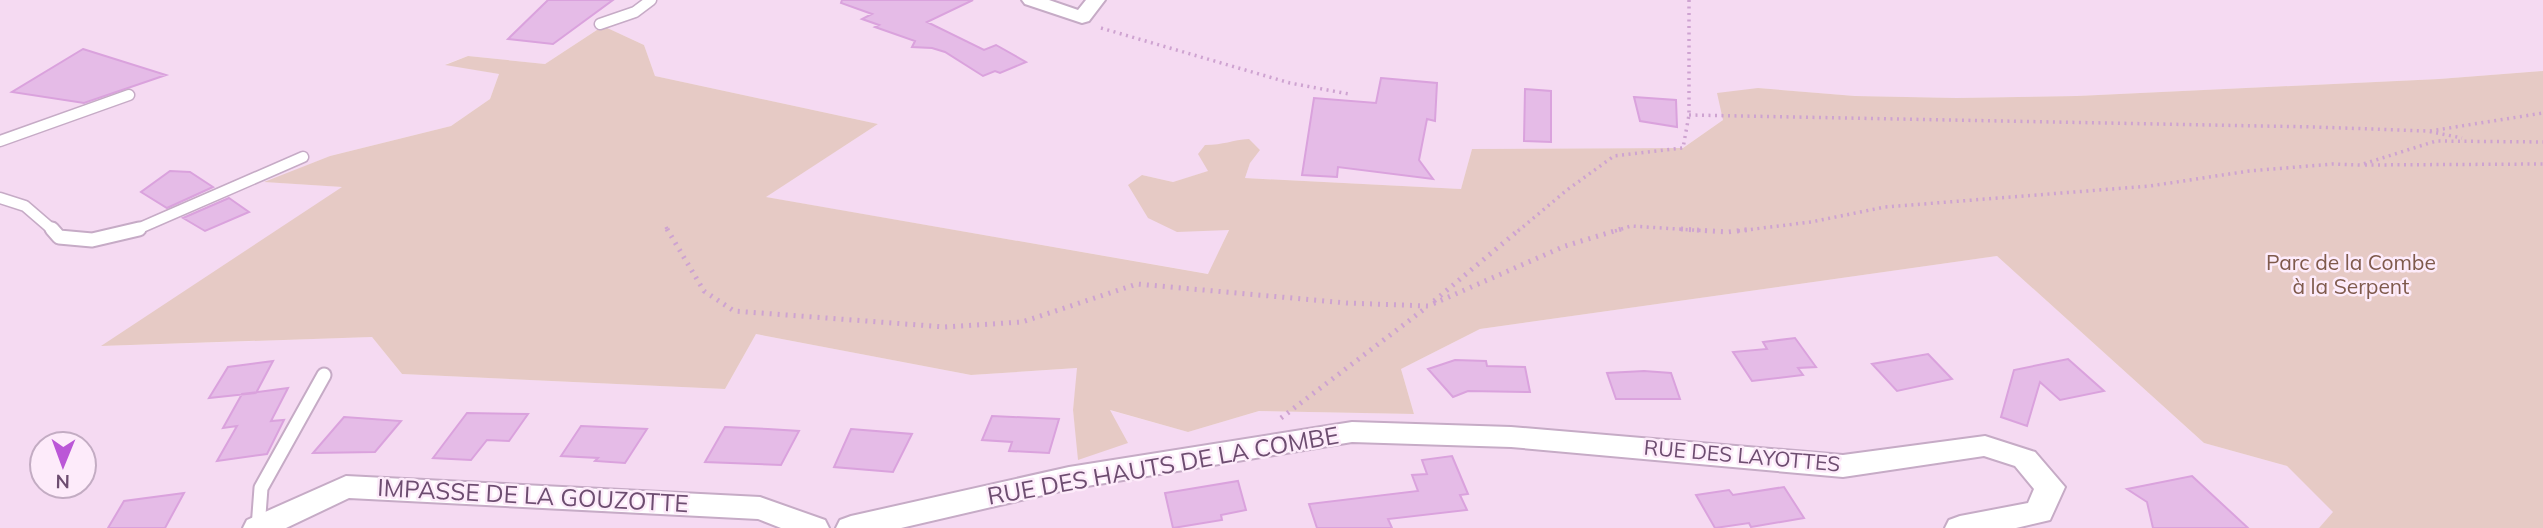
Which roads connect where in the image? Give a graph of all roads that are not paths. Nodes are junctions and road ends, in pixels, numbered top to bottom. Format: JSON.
{"nodes":[{"id":1,"x":651,"y":0,"type":"edge"},
{"id":2,"x":1031,"y":0,"type":"edge"},
{"id":3,"x":1097,"y":0,"type":"edge"},
{"id":4,"x":600,"y":24,"type":"dead end"},
{"id":5,"x":129,"y":95,"type":"dead end"},
{"id":6,"x":0,"y":141,"type":"edge"},
{"id":7,"x":303,"y":157,"type":"dead end"},
{"id":8,"x":0,"y":198,"type":"edge"},
{"id":9,"x":324,"y":375,"type":"dead end"},
{"id":10,"x":1352,"y":432,"type":"joint"},
{"id":11,"x":258,"y":528,"type":"edge"},
{"id":12,"x":814,"y":528,"type":"edge"},
{"id":13,"x":851,"y":528,"type":"edge"},
{"id":14,"x":1960,"y":528,"type":"edge"}],
"edges":[{"from":1,"to":4,"type":"lane"},
{"from":2,"to":3,"type":"street"},
{"from":5,"to":6,"type":"lane"},
{"from":7,"to":8,"type":"lane"},
{"from":9,"to":11,"type":"lane"},
{"from":10,"to":13,"type":"street","name":"RUE DES HAUTS DE LA COMBE"},
{"from":10,"to":14,"type":"street","name":"RUE DES LAYOTTES"},
{"from":11,"to":12,"type":"street","name":"IMPASSE DE LA GOUZOTTE"}]}
